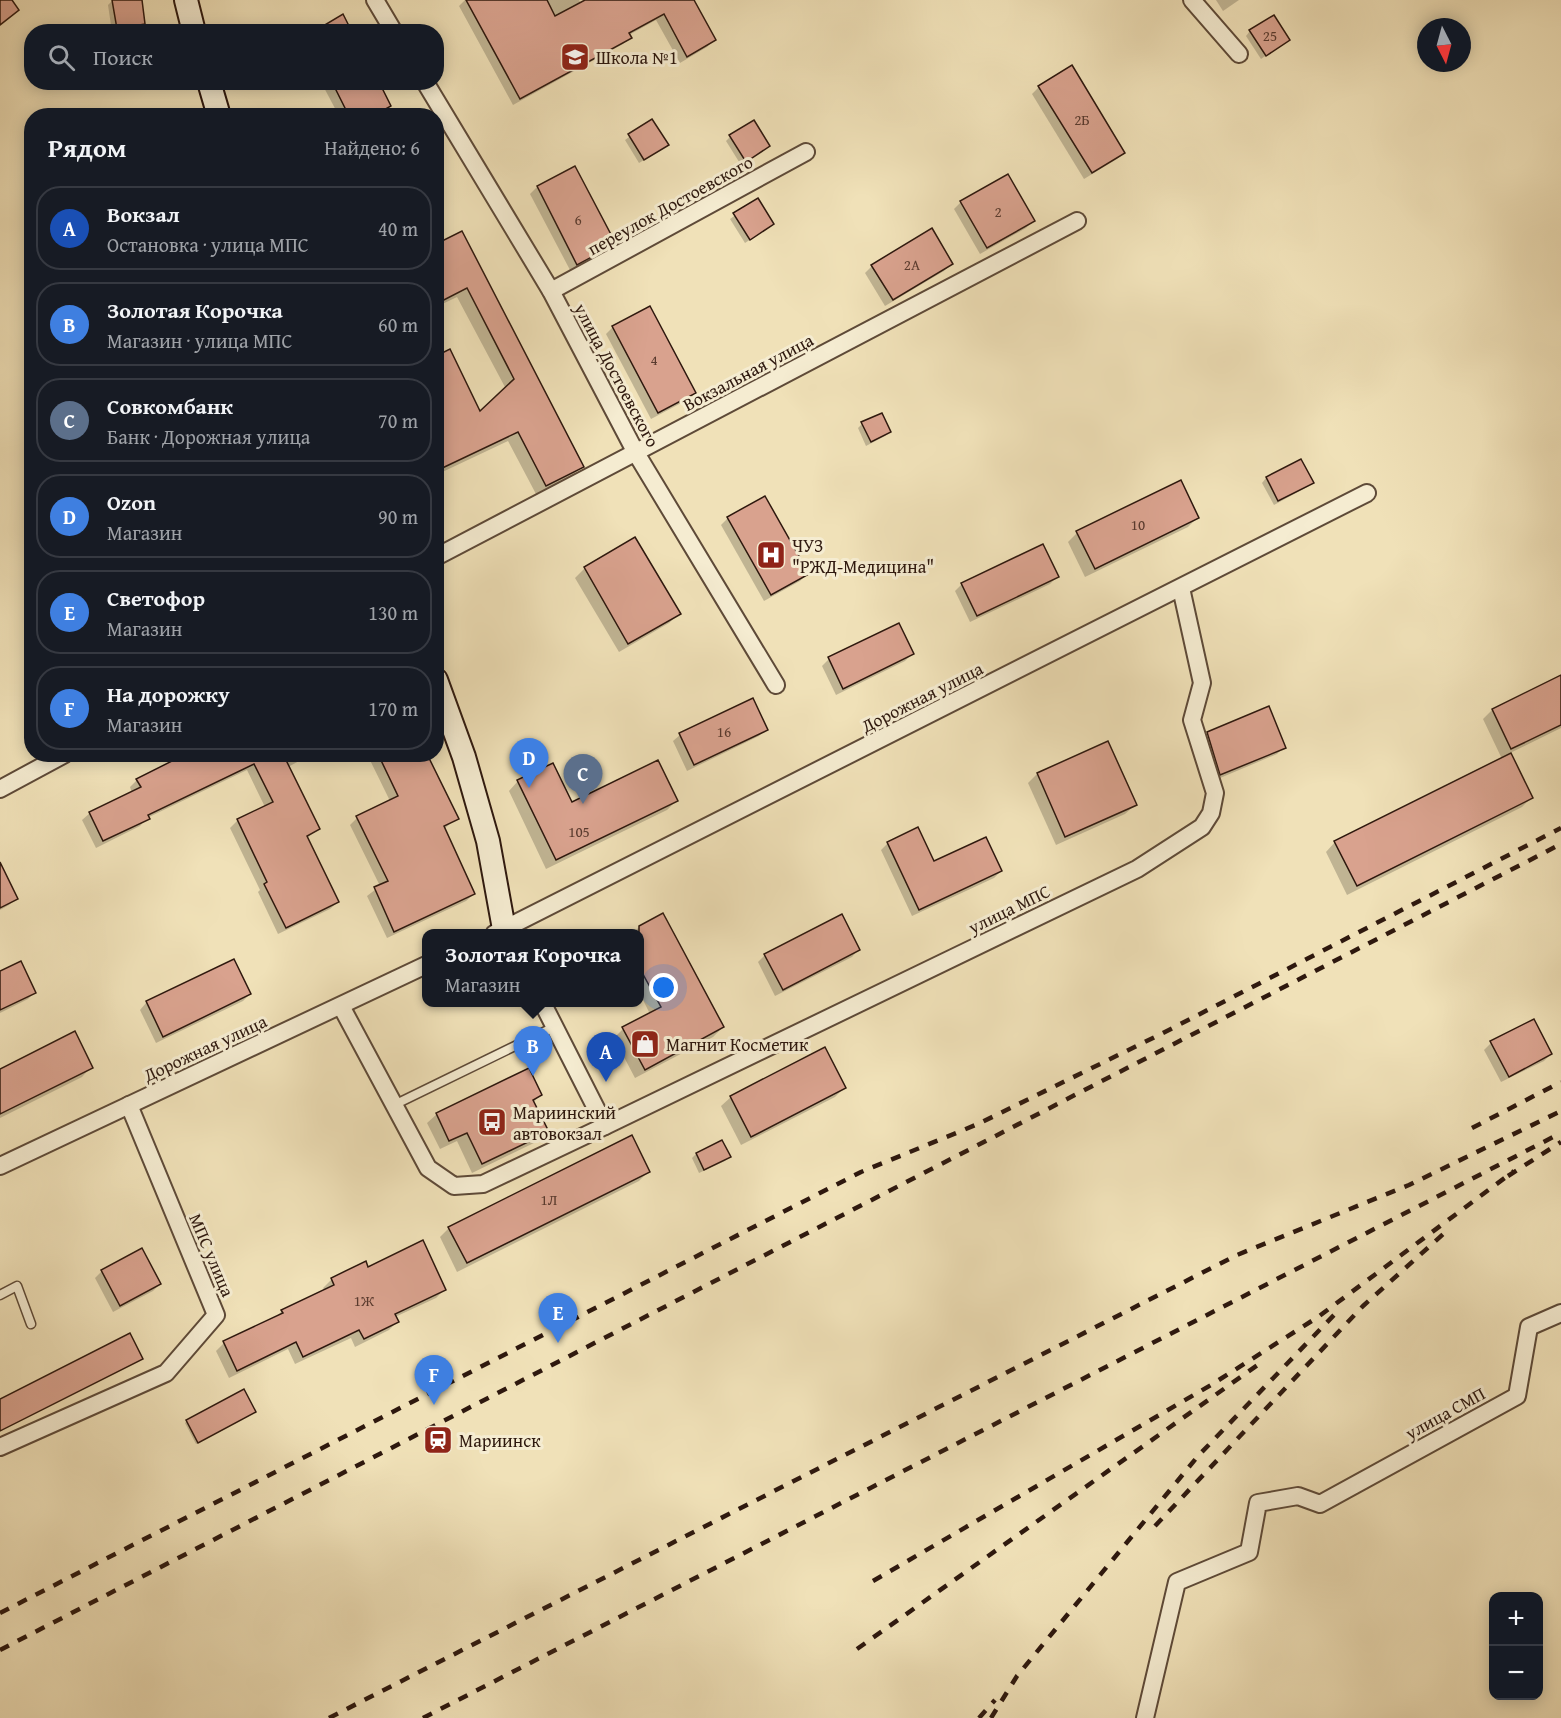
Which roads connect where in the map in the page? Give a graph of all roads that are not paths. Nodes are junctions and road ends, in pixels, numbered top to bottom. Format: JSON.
{"nodes":[{"id":1,"x":186,"y":0,"type":"edge"},
{"id":2,"x":375,"y":0,"type":"edge"},
{"id":3,"x":1192,"y":0,"type":"edge"},
{"id":4,"x":192,"y":24,"type":"edge"},
{"id":5,"x":389,"y":24,"type":"edge"},
{"id":6,"x":1239,"y":54,"type":"dead end"},
{"id":7,"x":211,"y":90,"type":"edge"},
{"id":8,"x":430,"y":90,"type":"edge"},
{"id":9,"x":217,"y":108,"type":"edge"},
{"id":10,"x":441,"y":108,"type":"edge"},
{"id":11,"x":444,"y":114,"type":"edge"},
{"id":12,"x":807,"y":152,"type":"dead end"},
{"id":13,"x":1077,"y":221,"type":"dead end"},
{"id":14,"x":551,"y":291,"type":"junction"},
{"id":15,"x":636,"y":453,"type":"junction"},
{"id":16,"x":1367,"y":493,"type":"dead end"},
{"id":17,"x":444,"y":553,"type":"edge"},
{"id":18,"x":1181,"y":588,"type":"junction"},
{"id":19,"x":776,"y":685,"type":"dead end"},
{"id":20,"x":444,"y":702,"type":"edge"},
{"id":21,"x":50,"y":762,"type":"edge"},
{"id":22,"x":0,"y":789,"type":"edge"},
{"id":23,"x":501,"y":929,"type":"edge"},
{"id":24,"x":507,"y":929,"type":"edge"},
{"id":25,"x":422,"y":967,"type":"edge"},
{"id":26,"x":341,"y":1006,"type":"junction"},
{"id":27,"x":544,"y":1007,"type":"edge"},
{"id":28,"x":554,"y":1027,"type":"junction"},
{"id":29,"x":129,"y":1105,"type":"junction"},
{"id":30,"x":394,"y":1105,"type":"junction"},
{"id":31,"x":605,"y":1126,"type":"junction"},
{"id":32,"x":0,"y":1166,"type":"edge"},
{"id":33,"x":0,"y":1295,"type":"edge"},
{"id":34,"x":1561,"y":1312,"type":"edge"},
{"id":35,"x":32,"y":1324,"type":"dead end"},
{"id":36,"x":0,"y":1446,"type":"edge"},
{"id":37,"x":1145,"y":1718,"type":"edge"}],
"edges":[{"from":1,"to":4,"type":"main road"},
{"from":2,"to":5,"type":"street"},
{"from":3,"to":6,"type":"street"},
{"from":7,"to":9,"type":"main road"},
{"from":8,"to":10,"type":"street","name":"улица Достоевского"},
{"from":11,"to":14,"type":"street","name":"улица Достоевского"},
{"from":12,"to":14,"type":"street","name":"переулок Достоевского"},
{"from":13,"to":15,"type":"street","name":"Вокзальная улица"},
{"from":14,"to":15,"type":"street","name":"улица Достоевского"},
{"from":15,"to":17,"type":"street","name":"Вокзальная улица"},
{"from":15,"to":19,"type":"street","name":"улица Достоевского"},
{"from":16,"to":18,"type":"street","name":"Дорожная улица"},
{"from":18,"to":24,"type":"street","name":"Дорожная улица"},
{"from":18,"to":31,"type":"street","name":"улица МПС"},
{"from":20,"to":23,"type":"main road"},
{"from":21,"to":22,"type":"street"},
{"from":25,"to":26,"type":"street","name":"Дорожная улица"},
{"from":26,"to":29,"type":"street","name":"Дорожная улица"},
{"from":26,"to":30,"type":"street","name":"улица МПС"},
{"from":27,"to":28,"type":"street"},
{"from":28,"to":30,"type":"lane"},
{"from":28,"to":31,"type":"street"},
{"from":29,"to":32,"type":"street","name":"Дорожная улица"},
{"from":29,"to":36,"type":"street","name":"МПС улица"},
{"from":30,"to":31,"type":"street","name":"улица МПС"},
{"from":33,"to":35,"type":"lane"},
{"from":34,"to":37,"type":"street","name":"улица СМП"}]}
